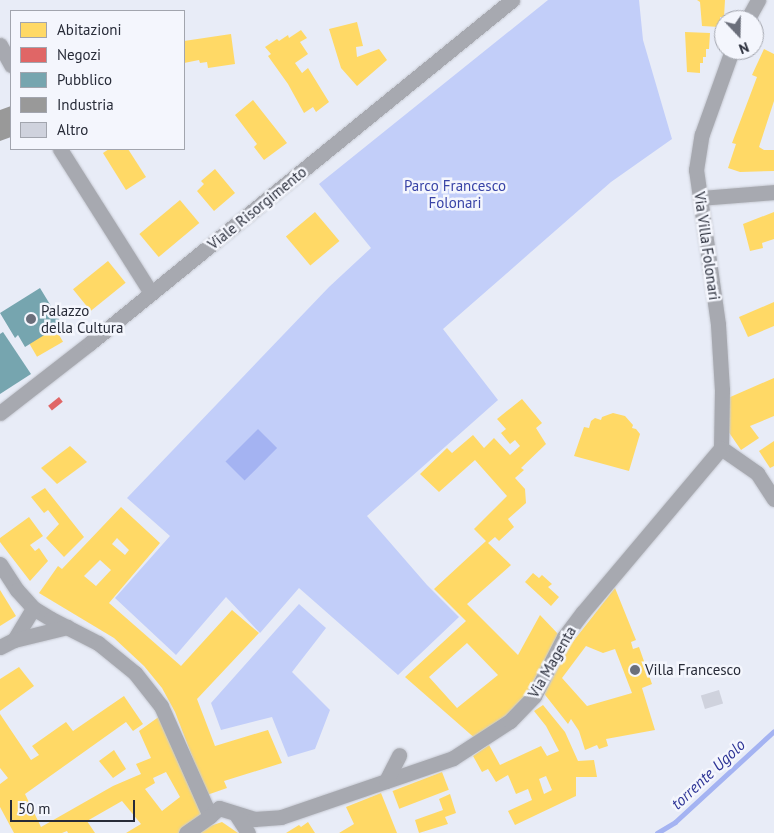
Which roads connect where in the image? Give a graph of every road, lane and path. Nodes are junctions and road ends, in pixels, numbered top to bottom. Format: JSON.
{"nodes":[{"id":1,"x":512,"y":0,"type":"edge"},
{"id":2,"x":0,"y":45,"type":"edge"},
{"id":3,"x":728,"y":60,"type":"edge"},
{"id":4,"x":10,"y":63,"type":"edge"},
{"id":5,"x":61,"y":150,"type":"edge"},
{"id":6,"x":774,"y":192,"type":"edge"},
{"id":7,"x":700,"y":198,"type":"junction"},
{"id":8,"x":151,"y":293,"type":"junction"},
{"id":9,"x":0,"y":413,"type":"edge"},
{"id":10,"x":721,"y":448,"type":"junction"},
{"id":11,"x":774,"y":499,"type":"edge"},
{"id":12,"x":0,"y":564,"type":"edge"},
{"id":13,"x":33,"y":608,"type":"junction"},
{"id":14,"x":67,"y":627,"type":"junction"},
{"id":15,"x":14,"y":640,"type":"junction"},
{"id":16,"x":0,"y":647,"type":"edge"},
{"id":17,"x":399,"y":755,"type":"dead end"},
{"id":18,"x":386,"y":781,"type":"junction"},
{"id":19,"x":214,"y":812,"type":"junction"},
{"id":20,"x":238,"y":816,"type":"junction"},
{"id":21,"x":186,"y":833,"type":"edge"},
{"id":22,"x":248,"y":833,"type":"edge"}],
"edges":[{"from":1,"to":8,"type":"street","name":"Viale Risorgimento"},
{"from":2,"to":4,"type":"street"},
{"from":3,"to":7,"type":"street","name":"Via Villa Folonari"},
{"from":5,"to":8,"type":"street"},
{"from":6,"to":7,"type":"street"},
{"from":7,"to":10,"type":"street","name":"Via Villa Folonari"},
{"from":8,"to":9,"type":"street","name":"Viale Risorgimento"},
{"from":10,"to":11,"type":"street"},
{"from":10,"to":18,"type":"street","name":"Via Magenta"},
{"from":12,"to":13,"type":"street"},
{"from":13,"to":14,"type":"street"},
{"from":13,"to":15,"type":"street"},
{"from":14,"to":15,"type":"street"},
{"from":14,"to":19,"type":"street"},
{"from":15,"to":16,"type":"street"},
{"from":17,"to":18,"type":"street"},
{"from":18,"to":20,"type":"street","name":"Via Magenta"},
{"from":19,"to":20,"type":"street","name":"Via Magenta"},
{"from":19,"to":21,"type":"street"},
{"from":20,"to":22,"type":"street"}]}
